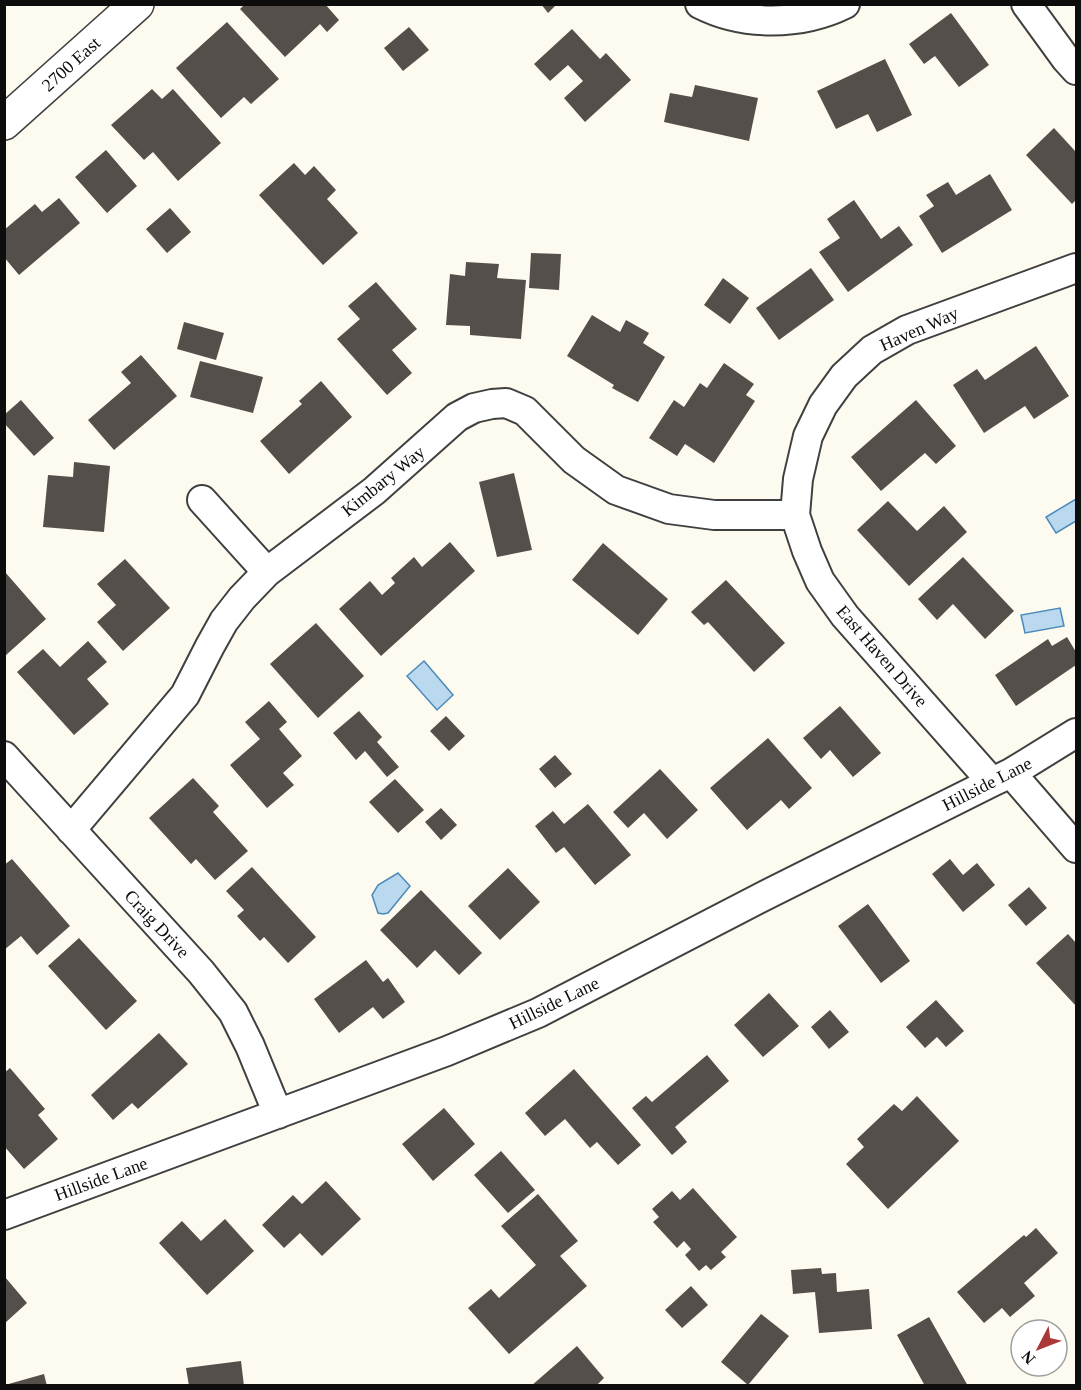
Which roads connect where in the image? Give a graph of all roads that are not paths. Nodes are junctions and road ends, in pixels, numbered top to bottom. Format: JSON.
{"nodes":[{"id":1,"x":137,"y":4,"type":"edge"},
{"id":2,"x":700,"y":4,"type":"edge"},
{"id":3,"x":845,"y":4,"type":"edge"},
{"id":4,"x":1026,"y":4,"type":"edge"},
{"id":5,"x":1077,"y":70,"type":"edge"},
{"id":6,"x":4,"y":123,"type":"edge"},
{"id":7,"x":1077,"y":268,"type":"edge"},
{"id":8,"x":202,"y":500,"type":"dead end"},
{"id":9,"x":795,"y":515,"type":"junction"},
{"id":10,"x":267,"y":572,"type":"junction"},
{"id":11,"x":1077,"y":733,"type":"edge"},
{"id":12,"x":4,"y":756,"type":"edge"},
{"id":13,"x":1002,"y":778,"type":"junction"},
{"id":14,"x":71,"y":830,"type":"junction"},
{"id":15,"x":1077,"y":848,"type":"edge"},
{"id":16,"x":278,"y":1114,"type":"junction"},
{"id":17,"x":4,"y":1215,"type":"edge"}],
"edges":[{"from":1,"to":6,"type":"street","name":"2700 East"},
{"from":2,"to":3,"type":"street"},
{"from":4,"to":5,"type":"street"},
{"from":7,"to":9,"type":"street","name":"Haven Way"},
{"from":8,"to":10,"type":"street"},
{"from":9,"to":10,"type":"street","name":"Kimbary Way"},
{"from":9,"to":13,"type":"street","name":"East Haven Drive"},
{"from":10,"to":14,"type":"street","name":"Kimbary Way"},
{"from":11,"to":13,"type":"street","name":"Hillside Lane"},
{"from":12,"to":14,"type":"street","name":"Craig Drive"},
{"from":13,"to":15,"type":"street","name":"East Haven Drive"},
{"from":13,"to":16,"type":"street","name":"Hillside Lane"},
{"from":14,"to":16,"type":"street","name":"Craig Drive"},
{"from":16,"to":17,"type":"street","name":"Hillside Lane"}]}
